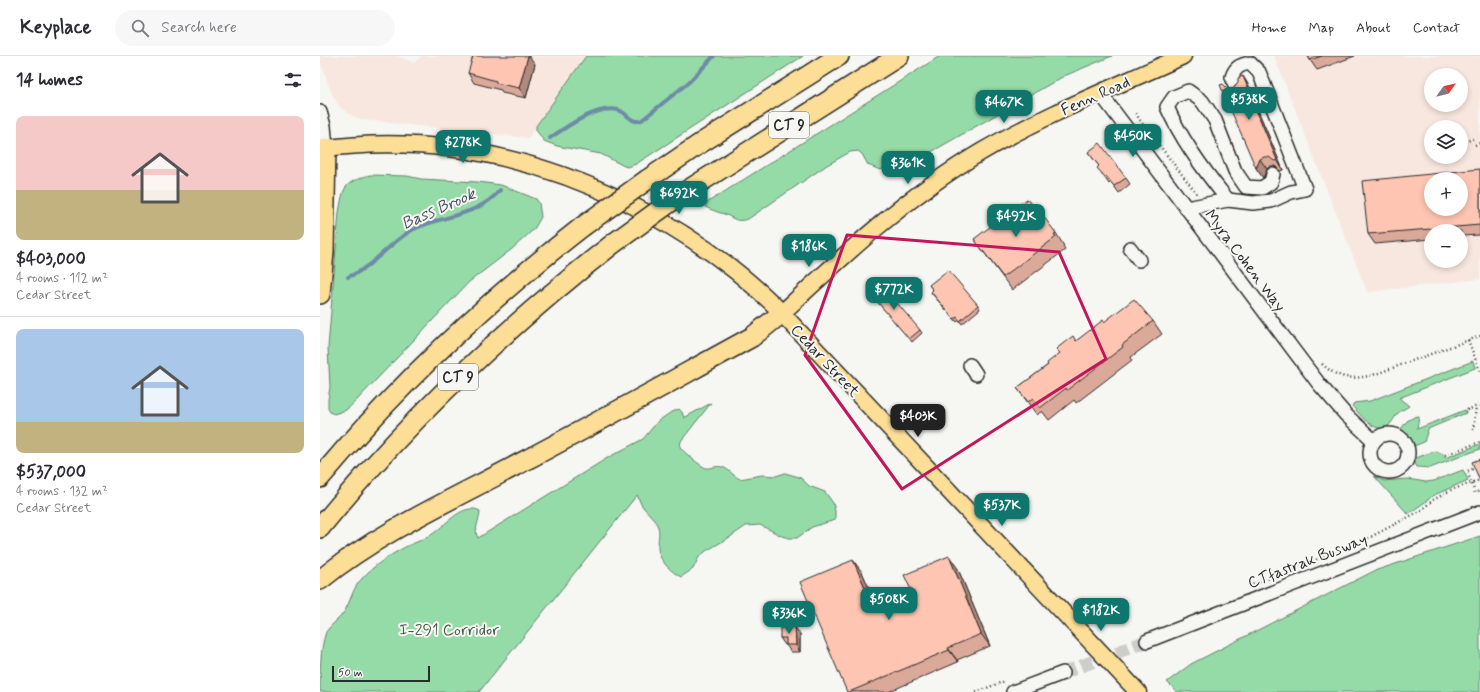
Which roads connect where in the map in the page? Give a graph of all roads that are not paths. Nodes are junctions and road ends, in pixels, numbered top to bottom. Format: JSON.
{"nodes":[{"id":1,"x":839,"y":56,"type":"edge"},
{"id":2,"x":899,"y":56,"type":"edge"},
{"id":3,"x":1183,"y":56,"type":"edge"},
{"id":4,"x":1237,"y":91,"type":"edge"},
{"id":5,"x":1100,"y":93,"type":"junction"},
{"id":6,"x":320,"y":112,"type":"edge"},
{"id":7,"x":323,"y":148,"type":"edge"},
{"id":8,"x":1272,"y":174,"type":"dead end"},
{"id":9,"x":1228,"y":200,"type":"junction"},
{"id":10,"x":1186,"y":208,"type":"junction"},
{"id":11,"x":1130,"y":248,"type":"dead end"},
{"id":12,"x":1139,"y":260,"type":"dead end"},
{"id":13,"x":320,"y":294,"type":"edge"},
{"id":14,"x":782,"y":313,"type":"junction"},
{"id":15,"x":1374,"y":441,"type":"dead end"},
{"id":16,"x":320,"y":478,"type":"edge"},
{"id":17,"x":1480,"y":512,"type":"edge"},
{"id":18,"x":320,"y":528,"type":"edge"},
{"id":19,"x":320,"y":580,"type":"edge"},
{"id":20,"x":1147,"y":641,"type":"tunnel mouth"},
{"id":21,"x":1063,"y":673,"type":"tunnel mouth"},
{"id":22,"x":1013,"y":692,"type":"edge"},
{"id":23,"x":1138,"y":692,"type":"edge"}],
"edges":[{"from":1,"to":16,"type":"highway","number":"CT 9","bridge":true},
{"from":2,"to":18,"type":"highway","number":"CT 9","bridge":true},
{"from":3,"to":5,"type":"main road","name":"Fenn Road"},
{"from":4,"to":9,"type":"street"},
{"from":5,"to":10,"type":"street","name":"Myra Cohen Way"},
{"from":5,"to":14,"type":"main road","name":"Fenn Road"},
{"from":6,"to":7,"type":"street"},
{"from":7,"to":13,"type":"highway"},
{"from":7,"to":14,"type":"main road","name":"Cedar Street"},
{"from":8,"to":9,"type":"street"},
{"from":9,"to":10,"type":"street"},
{"from":10,"to":15,"type":"street","name":"Myra Cohen Way"},
{"from":11,"to":12,"type":"street"},
{"from":14,"to":19,"type":"highway"},
{"from":14,"to":23,"type":"main road","name":"Cedar Street"},
{"from":17,"to":20,"type":"street","name":"CTfastrak Busway"},
{"from":21,"to":22,"type":"street"}]}
